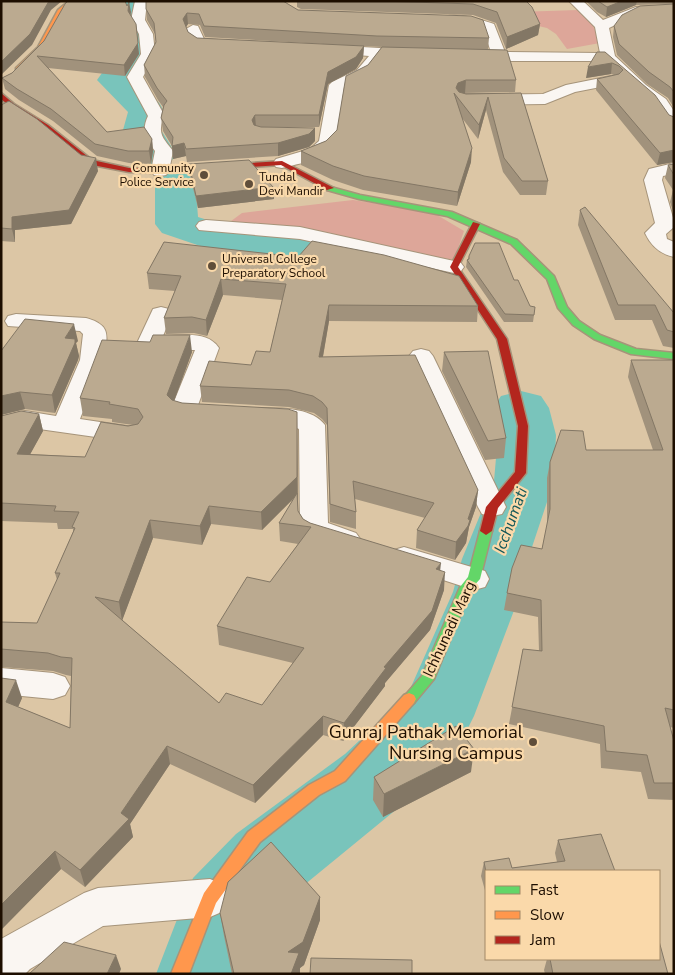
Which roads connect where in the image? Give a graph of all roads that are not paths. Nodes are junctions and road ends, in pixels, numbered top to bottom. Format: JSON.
{"nodes":[{"id":1,"x":72,"y":1,"type":"edge"},
{"id":2,"x":141,"y":1,"type":"edge"},
{"id":3,"x":575,"y":1,"type":"edge"},
{"id":4,"x":674,"y":9,"type":"edge"},
{"id":5,"x":434,"y":20,"type":"edge"},
{"id":6,"x":602,"y":26,"type":"junction"},
{"id":7,"x":193,"y":30,"type":"edge"},
{"id":8,"x":245,"y":46,"type":"edge"},
{"id":9,"x":310,"y":49,"type":"edge"},
{"id":10,"x":377,"y":54,"type":"junction"},
{"id":11,"x":424,"y":55,"type":"edge"},
{"id":12,"x":462,"y":56,"type":"edge"},
{"id":13,"x":500,"y":57,"type":"junction"},
{"id":14,"x":608,"y":57,"type":"junction"},
{"id":15,"x":584,"y":58,"type":"junction"},
{"id":16,"x":8,"y":80,"type":"edge"},
{"id":17,"x":611,"y":81,"type":"junction"},
{"id":18,"x":474,"y":100,"type":"edge"},
{"id":19,"x":667,"y":102,"type":"edge"},
{"id":20,"x":5,"y":104,"type":"edge"},
{"id":21,"x":674,"y":123,"type":"edge"},
{"id":22,"x":674,"y":130,"type":"edge"},
{"id":23,"x":308,"y":134,"type":"edge"},
{"id":24,"x":327,"y":134,"type":"junction"},
{"id":25,"x":282,"y":163,"type":"junction"},
{"id":26,"x":674,"y":168,"type":"edge"},
{"id":27,"x":160,"y":171,"type":"junction"},
{"id":28,"x":476,"y":224,"type":"junction"},
{"id":29,"x":206,"y":226,"type":"dead end"},
{"id":30,"x":674,"y":251,"type":"edge"},
{"id":31,"x":454,"y":267,"type":"junction"},
{"id":32,"x":161,"y":314,"type":"dead end"},
{"id":33,"x":16,"y":321,"type":"dead end"},
{"id":34,"x":421,"y":356,"type":"dead end"},
{"id":35,"x":674,"y":356,"type":"edge"},
{"id":36,"x":1,"y":424,"type":"edge"},
{"id":37,"x":65,"y":425,"type":"junction"},
{"id":38,"x":130,"y":434,"type":"edge"},
{"id":39,"x":492,"y":507,"type":"junction"},
{"id":40,"x":474,"y":578,"type":"junction"},
{"id":41,"x":1,"y":681,"type":"edge"},
{"id":42,"x":52,"y":686,"type":"dead end"},
{"id":43,"x":210,"y":898,"type":"junction"},
{"id":44,"x":1,"y":968,"type":"edge"},
{"id":45,"x":180,"y":974,"type":"edge"}],
"edges":[{"from":1,"to":16,"type":"street"},
{"from":2,"to":27,"type":"street"},
{"from":3,"to":6,"type":"street"},
{"from":4,"to":6,"type":"street"},
{"from":5,"to":13,"type":"street"},
{"from":6,"to":14,"type":"street"},
{"from":7,"to":8,"type":"street"},
{"from":9,"to":10,"type":"street"},
{"from":10,"to":11,"type":"street"},
{"from":10,"to":24,"type":"street"},
{"from":12,"to":13,"type":"street"},
{"from":13,"to":15,"type":"street"},
{"from":14,"to":15,"type":"street"},
{"from":14,"to":19,"type":"street"},
{"from":15,"to":17,"type":"street"},
{"from":17,"to":18,"type":"street"},
{"from":17,"to":22,"type":"street"},
{"from":19,"to":21,"type":"street"},
{"from":20,"to":27,"type":"street"},
{"from":23,"to":24,"type":"street"},
{"from":24,"to":25,"type":"street"},
{"from":25,"to":27,"type":"street"},
{"from":25,"to":28,"type":"street"},
{"from":26,"to":30,"type":"street"},
{"from":28,"to":31,"type":"street"},
{"from":28,"to":35,"type":"street"},
{"from":29,"to":31,"type":"street"},
{"from":31,"to":39,"type":"street","name":"Ichhunadi Marg"},
{"from":32,"to":40,"type":"street"},
{"from":33,"to":37,"type":"street"},
{"from":34,"to":39,"type":"street"},
{"from":36,"to":37,"type":"street"},
{"from":37,"to":38,"type":"street"},
{"from":39,"to":40,"type":"street","name":"Ichhunadi Marg"},
{"from":40,"to":43,"type":"street","name":"Ichhunadi Marg"},
{"from":41,"to":42,"type":"street"},
{"from":43,"to":44,"type":"street"},
{"from":43,"to":45,"type":"street","name":"Ichhunadi Marg"}]}
